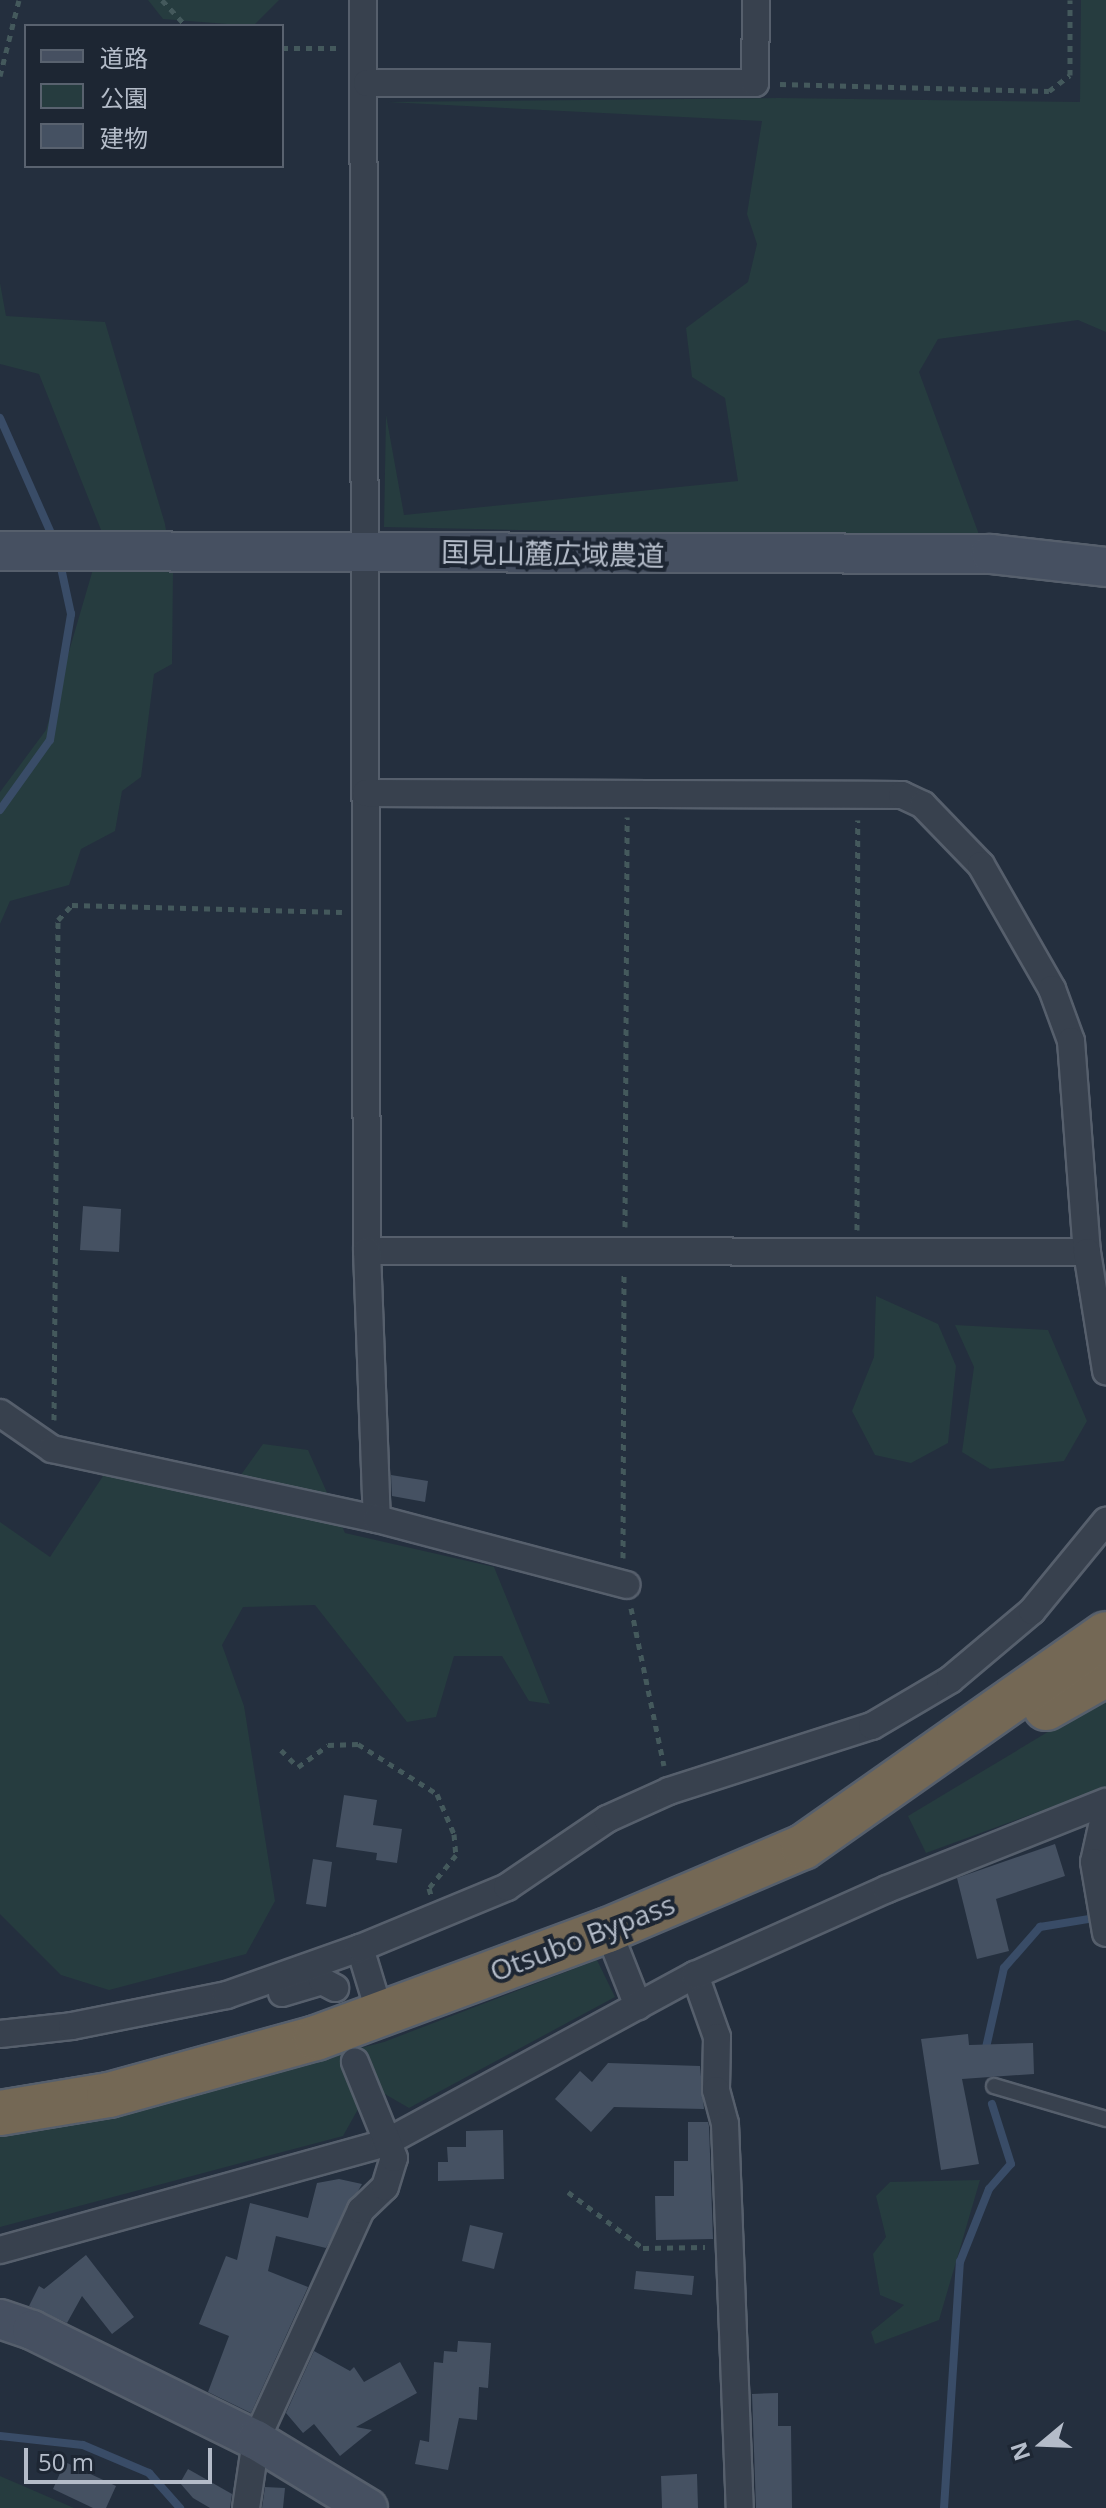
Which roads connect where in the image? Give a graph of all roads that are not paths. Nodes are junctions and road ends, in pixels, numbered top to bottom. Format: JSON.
{"nodes":[{"id":1,"x":363,"y":0,"type":"edge"},
{"id":2,"x":756,"y":0,"type":"edge"},
{"id":3,"x":367,"y":83,"type":"junction"},
{"id":4,"x":0,"y":551,"type":"edge"},
{"id":5,"x":366,"y":551,"type":"junction"},
{"id":6,"x":1106,"y":567,"type":"edge"},
{"id":7,"x":366,"y":793,"type":"junction"},
{"id":8,"x":367,"y":1251,"type":"junction"},
{"id":9,"x":1087,"y":1252,"type":"junction"},
{"id":10,"x":1106,"y":1371,"type":"edge"},
{"id":11,"x":0,"y":1413,"type":"edge"},
{"id":12,"x":377,"y":1519,"type":"junction"},
{"id":13,"x":1106,"y":1521,"type":"edge"},
{"id":14,"x":626,"y":1585,"type":"road end"},
{"id":15,"x":1106,"y":1634,"type":"edge"},
{"id":16,"x":1106,"y":1674,"type":"edge"},
{"id":17,"x":1106,"y":1802,"type":"edge"},
{"id":18,"x":1106,"y":1808,"type":"edge"},
{"id":19,"x":803,"y":1847,"type":"junction"},
{"id":20,"x":608,"y":1930,"type":"junction"},
{"id":21,"x":1106,"y":1933,"type":"edge"},
{"id":22,"x":360,"y":1948,"type":"junction"},
{"id":23,"x":695,"y":1975,"type":"junction"},
{"id":24,"x":335,"y":1988,"type":"dead end"},
{"id":25,"x":227,"y":1995,"type":"junction"},
{"id":26,"x":638,"y":2006,"type":"junction"},
{"id":27,"x":380,"y":2014,"type":"junction"},
{"id":28,"x":0,"y":2034,"type":"edge"},
{"id":29,"x":355,"y":2062,"type":"dead end"},
{"id":30,"x":994,"y":2086,"type":"dead end"},
{"id":31,"x":0,"y":2113,"type":"edge"},
{"id":32,"x":1106,"y":2119,"type":"edge"},
{"id":33,"x":385,"y":2143,"type":"junction"},
{"id":34,"x":0,"y":2250,"type":"edge"},
{"id":35,"x":0,"y":2319,"type":"edge"},
{"id":36,"x":256,"y":2440,"type":"junction"},
{"id":37,"x":246,"y":2508,"type":"edge"},
{"id":38,"x":368,"y":2508,"type":"edge"},
{"id":39,"x":740,"y":2508,"type":"edge"}],
"edges":[{"from":1,"to":3,"type":"street"},
{"from":2,"to":3,"type":"street"},
{"from":3,"to":5,"type":"street"},
{"from":4,"to":5,"type":"street","name":"国見山麓広域農道"},
{"from":5,"to":6,"type":"street","name":"国見山麓広域農道"},
{"from":5,"to":7,"type":"street"},
{"from":7,"to":8,"type":"street"},
{"from":7,"to":9,"type":"street"},
{"from":8,"to":9,"type":"street"},
{"from":8,"to":12,"type":"street"},
{"from":9,"to":10,"type":"street"},
{"from":11,"to":12,"type":"street"},
{"from":12,"to":14,"type":"street"},
{"from":13,"to":22,"type":"street"},
{"from":15,"to":19,"type":"highway","name":"Otsubo Bypass"},
{"from":16,"to":19,"type":"highway"},
{"from":17,"to":23,"type":"street"},
{"from":18,"to":21,"type":"street"},
{"from":19,"to":20,"type":"highway","name":"Otsubo Bypass"},
{"from":20,"to":26,"type":"street"},
{"from":20,"to":27,"type":"highway","name":"Otsubo Bypass"},
{"from":22,"to":25,"type":"street"},
{"from":22,"to":27,"type":"street"},
{"from":23,"to":26,"type":"street"},
{"from":23,"to":39,"type":"street"},
{"from":24,"to":25,"type":"street"},
{"from":25,"to":28,"type":"street"},
{"from":26,"to":33,"type":"street"},
{"from":27,"to":31,"type":"highway","name":"Otsubo Bypass"},
{"from":29,"to":33,"type":"street"},
{"from":30,"to":32,"type":"lane"},
{"from":33,"to":34,"type":"street"},
{"from":33,"to":36,"type":"street"},
{"from":35,"to":36,"type":"street"},
{"from":36,"to":37,"type":"street"},
{"from":36,"to":38,"type":"street"}]}
